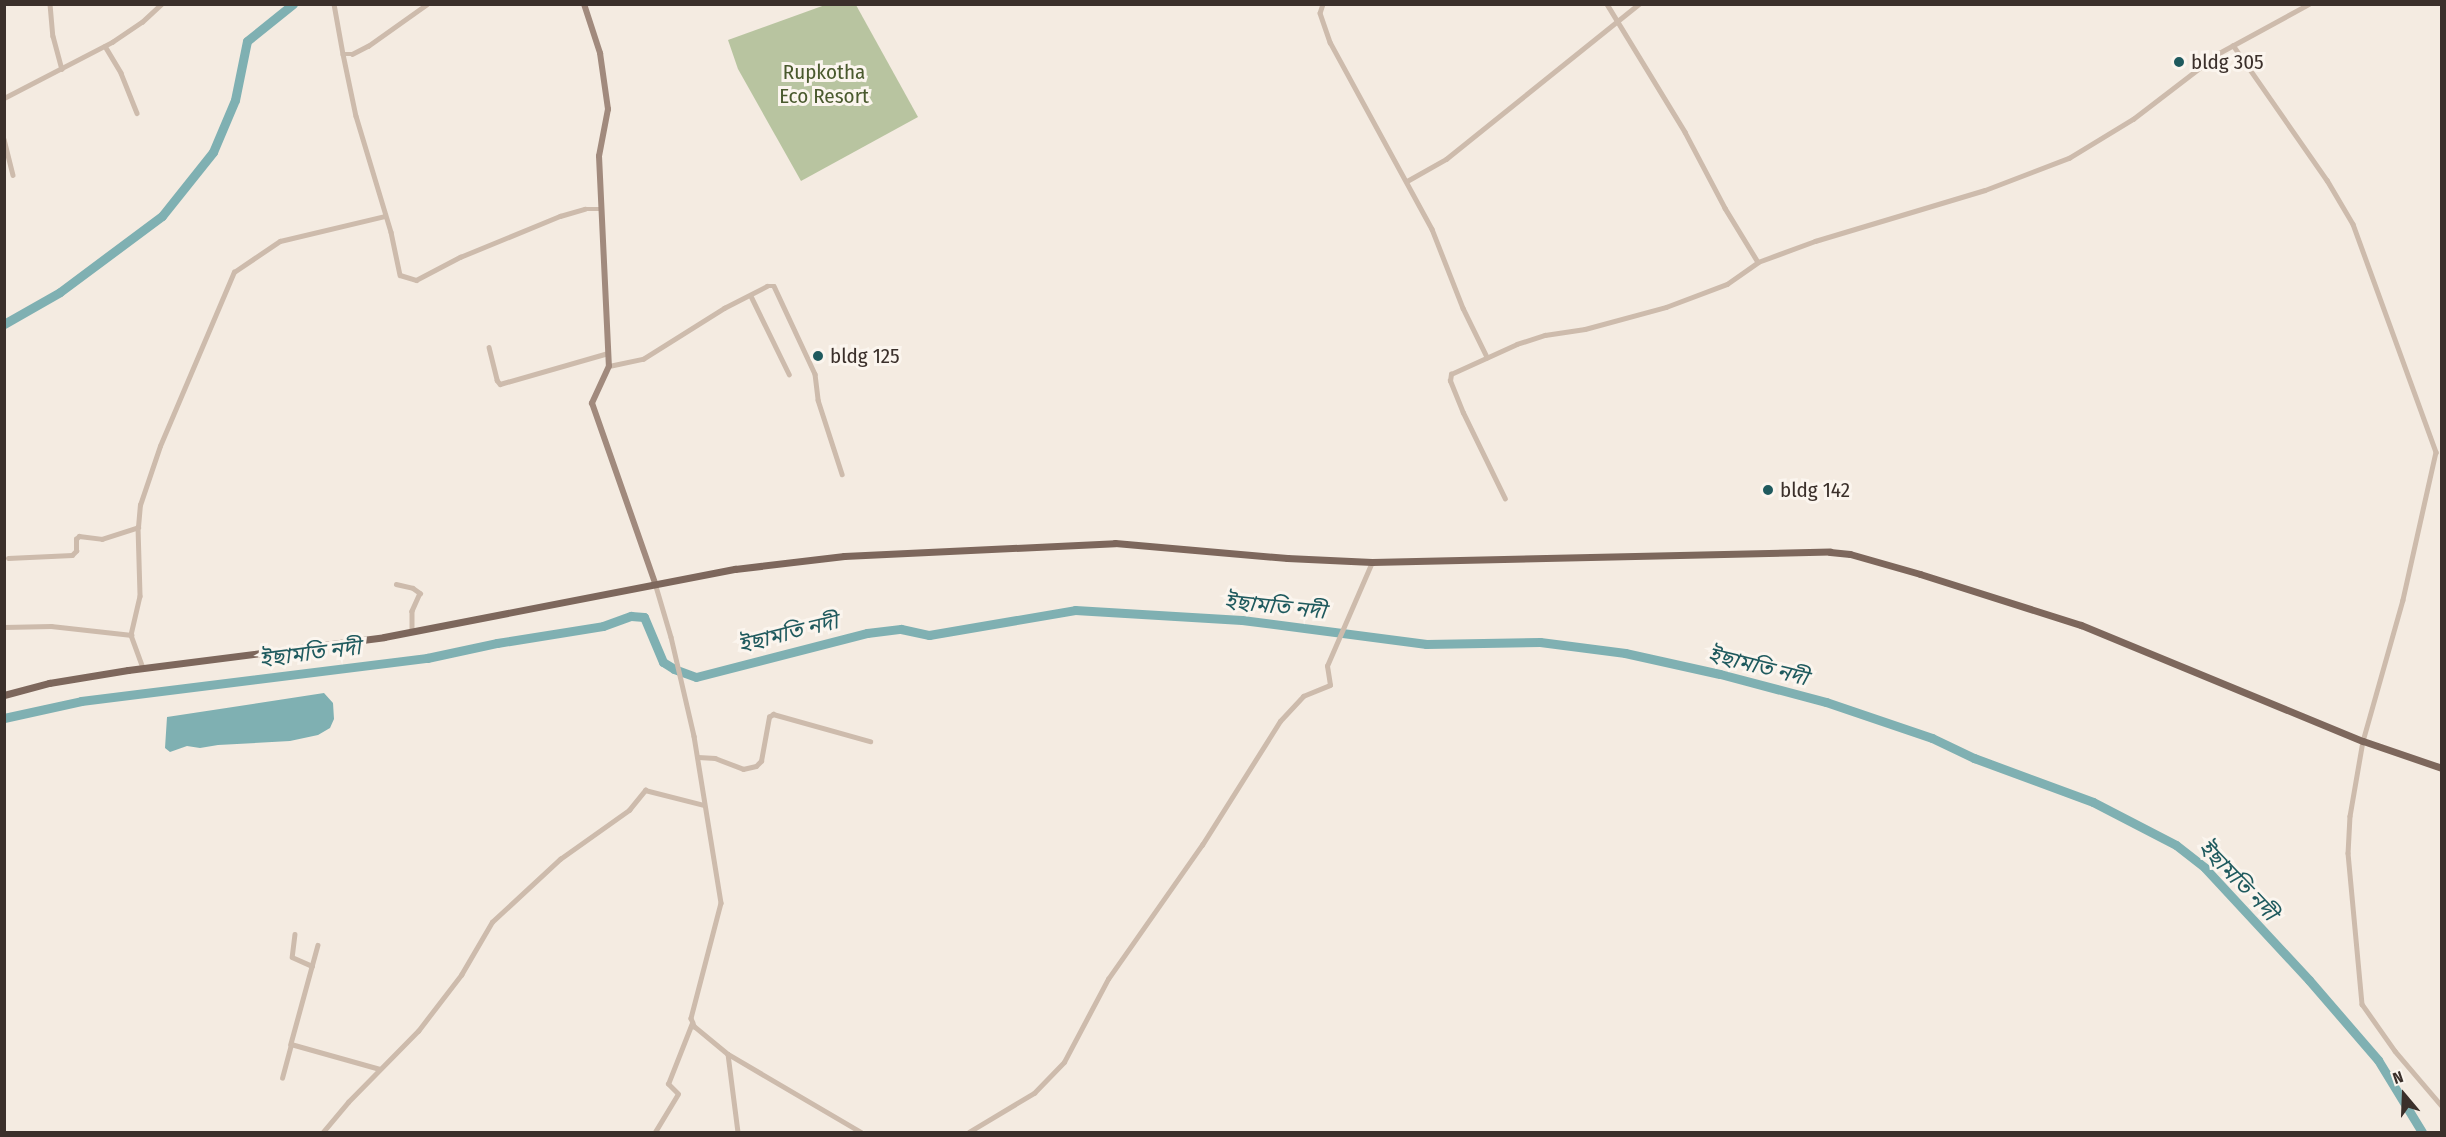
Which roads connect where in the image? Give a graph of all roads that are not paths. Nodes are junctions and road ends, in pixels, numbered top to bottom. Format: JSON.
{"nodes":[{"id":1,"x":50,"y":4,"type":"edge"},
{"id":2,"x":160,"y":4,"type":"edge"},
{"id":3,"x":334,"y":4,"type":"edge"},
{"id":4,"x":427,"y":4,"type":"edge"},
{"id":5,"x":584,"y":4,"type":"edge"},
{"id":6,"x":1323,"y":4,"type":"edge"},
{"id":7,"x":1607,"y":4,"type":"edge"},
{"id":8,"x":1639,"y":4,"type":"edge"},
{"id":9,"x":2309,"y":4,"type":"edge"},
{"id":10,"x":1618,"y":21,"type":"junction"},
{"id":11,"x":2233,"y":45,"type":"junction"},
{"id":12,"x":105,"y":46,"type":"junction"},
{"id":13,"x":343,"y":54,"type":"junction"},
{"id":14,"x":62,"y":69,"type":"junction"},
{"id":15,"x":4,"y":98,"type":"edge"},
{"id":16,"x":137,"y":113,"type":"dead end"},
{"id":17,"x":4,"y":139,"type":"edge"},
{"id":18,"x":13,"y":175,"type":"dead end"},
{"id":19,"x":1407,"y":181,"type":"junction"},
{"id":20,"x":601,"y":209,"type":"junction"},
{"id":21,"x":385,"y":216,"type":"junction"},
{"id":22,"x":1758,"y":262,"type":"junction"},
{"id":23,"x":751,"y":296,"type":"junction"},
{"id":24,"x":489,"y":347,"type":"dead end"},
{"id":25,"x":608,"y":353,"type":"junction"},
{"id":26,"x":1487,"y":357,"type":"junction"},
{"id":27,"x":609,"y":366,"type":"junction"},
{"id":28,"x":789,"y":374,"type":"dead end"},
{"id":29,"x":842,"y":474,"type":"dead end"},
{"id":30,"x":1504,"y":499,"type":"dead end"},
{"id":31,"x":138,"y":528,"type":"junction"},
{"id":32,"x":8,"y":558,"type":"dead end"},
{"id":33,"x":1372,"y":562,"type":"junction"},
{"id":34,"x":655,"y":583,"type":"junction"},
{"id":35,"x":396,"y":585,"type":"dead end"},
{"id":36,"x":4,"y":627,"type":"edge"},
{"id":37,"x":412,"y":632,"type":"junction"},
{"id":38,"x":131,"y":635,"type":"junction"},
{"id":39,"x":143,"y":668,"type":"junction"},
{"id":40,"x":4,"y":695,"type":"edge"},
{"id":41,"x":870,"y":741,"type":"dead end"},
{"id":42,"x":2363,"y":741,"type":"junction"},
{"id":43,"x":698,"y":757,"type":"junction"},
{"id":44,"x":2442,"y":768,"type":"edge"},
{"id":45,"x":704,"y":804,"type":"junction"},
{"id":46,"x":296,"y":934,"type":"dead end"},
{"id":47,"x":318,"y":945,"type":"dead end"},
{"id":48,"x":312,"y":966,"type":"junction"},
{"id":49,"x":692,"y":1023,"type":"junction"},
{"id":50,"x":291,"y":1044,"type":"junction"},
{"id":51,"x":729,"y":1054,"type":"junction"},
{"id":52,"x":380,"y":1068,"type":"junction"},
{"id":53,"x":282,"y":1078,"type":"dead end"},
{"id":54,"x":2442,"y":1106,"type":"edge"},
{"id":55,"x":323,"y":1132,"type":"edge"},
{"id":56,"x":656,"y":1132,"type":"edge"},
{"id":57,"x":738,"y":1132,"type":"edge"},
{"id":58,"x":861,"y":1132,"type":"edge"},
{"id":59,"x":969,"y":1132,"type":"edge"}],
"edges":[{"from":1,"to":14,"type":"street"},
{"from":2,"to":12,"type":"street"},
{"from":3,"to":13,"type":"street"},
{"from":4,"to":13,"type":"street"},
{"from":5,"to":20,"type":"street"},
{"from":6,"to":19,"type":"street"},
{"from":7,"to":10,"type":"street"},
{"from":8,"to":10,"type":"street"},
{"from":9,"to":11,"type":"street"},
{"from":10,"to":19,"type":"street"},
{"from":10,"to":22,"type":"street"},
{"from":11,"to":22,"type":"street"},
{"from":11,"to":42,"type":"street"},
{"from":12,"to":14,"type":"street"},
{"from":12,"to":16,"type":"street"},
{"from":13,"to":21,"type":"street"},
{"from":14,"to":15,"type":"street"},
{"from":17,"to":18,"type":"street"},
{"from":19,"to":26,"type":"street"},
{"from":20,"to":21,"type":"street"},
{"from":20,"to":25,"type":"street"},
{"from":21,"to":31,"type":"street"},
{"from":22,"to":26,"type":"street"},
{"from":23,"to":27,"type":"street"},
{"from":23,"to":28,"type":"street"},
{"from":23,"to":29,"type":"street"},
{"from":24,"to":25,"type":"street"},
{"from":25,"to":27,"type":"street"},
{"from":26,"to":30,"type":"street"},
{"from":27,"to":34,"type":"street"},
{"from":31,"to":32,"type":"street"},
{"from":31,"to":38,"type":"street"},
{"from":33,"to":34,"type":"main road"},
{"from":33,"to":42,"type":"main road"},
{"from":33,"to":59,"type":"street"},
{"from":34,"to":37,"type":"main road"},
{"from":34,"to":43,"type":"street"},
{"from":35,"to":37,"type":"street"},
{"from":36,"to":38,"type":"street"},
{"from":37,"to":39,"type":"main road"},
{"from":38,"to":39,"type":"street"},
{"from":39,"to":40,"type":"main road"},
{"from":41,"to":43,"type":"street"},
{"from":42,"to":44,"type":"main road"},
{"from":42,"to":54,"type":"street"},
{"from":43,"to":45,"type":"street"},
{"from":45,"to":49,"type":"street"},
{"from":45,"to":52,"type":"street"},
{"from":46,"to":48,"type":"street"},
{"from":47,"to":48,"type":"street"},
{"from":48,"to":50,"type":"street"},
{"from":49,"to":51,"type":"street"},
{"from":49,"to":56,"type":"street"},
{"from":50,"to":52,"type":"street"},
{"from":50,"to":53,"type":"street"},
{"from":51,"to":57,"type":"street"},
{"from":51,"to":58,"type":"street"},
{"from":52,"to":55,"type":"street"}]}
